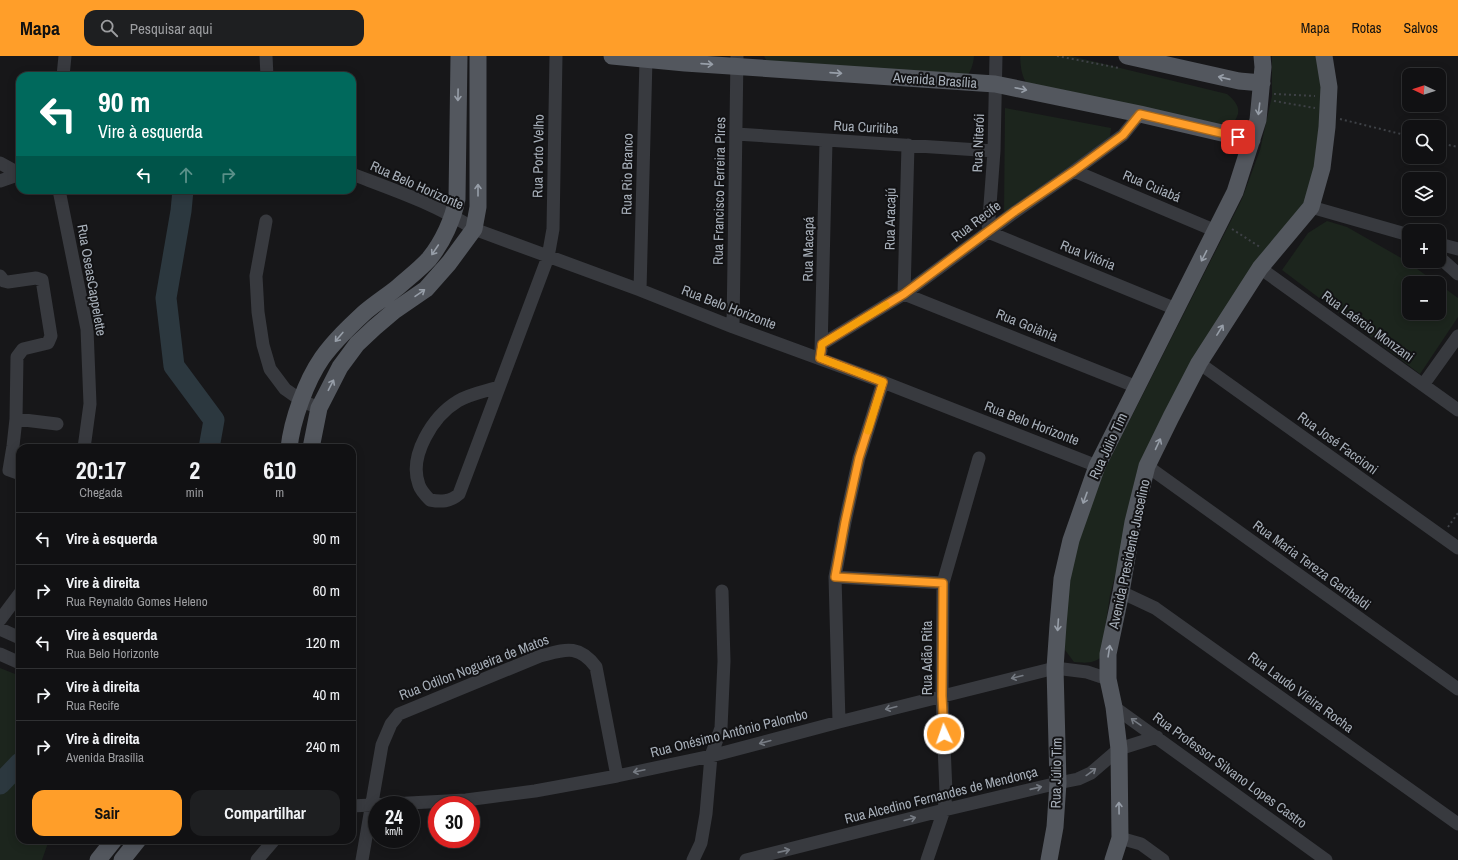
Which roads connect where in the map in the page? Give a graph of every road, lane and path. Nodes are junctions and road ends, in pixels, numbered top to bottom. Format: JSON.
{"nodes":[{"id":1,"x":65,"y":56,"type":"edge"},
{"id":2,"x":266,"y":56,"type":"edge"},
{"id":3,"x":459,"y":56,"type":"edge"},
{"id":4,"x":478,"y":56,"type":"edge"},
{"id":5,"x":556,"y":56,"type":"edge"},
{"id":6,"x":612,"y":56,"type":"edge"},
{"id":7,"x":996,"y":56,"type":"edge"},
{"id":8,"x":1127,"y":56,"type":"edge"},
{"id":9,"x":1262,"y":56,"type":"edge"},
{"id":10,"x":1324,"y":56,"type":"edge"},
{"id":11,"x":646,"y":59,"type":"junction"},
{"id":12,"x":736,"y":61,"type":"edge"},
{"id":13,"x":64,"y":72,"type":"edge"},
{"id":14,"x":267,"y":72,"type":"edge"},
{"id":15,"x":995,"y":84,"type":"junction"},
{"id":16,"x":1264,"y":92,"type":"junction"},
{"id":17,"x":1324,"y":103,"type":"junction"},
{"id":18,"x":1140,"y":114,"type":"junction"},
{"id":19,"x":1338,"y":119,"type":"dead end"},
{"id":20,"x":736,"y":134,"type":"junction"},
{"id":21,"x":1402,"y":134,"type":"edge"},
{"id":22,"x":1252,"y":140,"type":"junction"},
{"id":23,"x":826,"y":141,"type":"junction"},
{"id":24,"x":1446,"y":144,"type":"edge"},
{"id":25,"x":908,"y":145,"type":"junction"},
{"id":26,"x":1458,"y":147,"type":"edge"},
{"id":27,"x":994,"y":152,"type":"junction"},
{"id":28,"x":0,"y":162,"type":"edge"},
{"id":29,"x":1074,"y":171,"type":"junction"},
{"id":30,"x":16,"y":172,"type":"edge"},
{"id":31,"x":16,"y":175,"type":"edge"},
{"id":32,"x":356,"y":176,"type":"edge"},
{"id":33,"x":0,"y":181,"type":"edge"},
{"id":34,"x":60,"y":194,"type":"edge"},
{"id":35,"x":1311,"y":207,"type":"junction"},
{"id":36,"x":454,"y":216,"type":"junction"},
{"id":37,"x":266,"y":221,"type":"dead end"},
{"id":38,"x":1218,"y":227,"type":"junction"},
{"id":39,"x":474,"y":229,"type":"junction"},
{"id":40,"x":988,"y":232,"type":"junction"},
{"id":41,"x":1402,"y":233,"type":"edge"},
{"id":42,"x":1446,"y":246,"type":"edge"},
{"id":43,"x":1458,"y":249,"type":"edge"},
{"id":44,"x":1272,"y":254,"type":"junction"},
{"id":45,"x":548,"y":257,"type":"junction"},
{"id":46,"x":1446,"y":263,"type":"edge"},
{"id":47,"x":1260,"y":268,"type":"junction"},
{"id":48,"x":1458,"y":274,"type":"edge"},
{"id":49,"x":0,"y":276,"type":"edge"},
{"id":50,"x":640,"y":290,"type":"junction"},
{"id":51,"x":904,"y":294,"type":"junction"},
{"id":52,"x":1176,"y":309,"type":"junction"},
{"id":53,"x":733,"y":327,"type":"junction"},
{"id":54,"x":1458,"y":336,"type":"edge"},
{"id":55,"x":822,"y":344,"type":"junction"},
{"id":56,"x":820,"y":358,"type":"junction"},
{"id":57,"x":1199,"y":363,"type":"junction"},
{"id":58,"x":883,"y":382,"type":"junction"},
{"id":59,"x":1422,"y":385,"type":"junction"},
{"id":60,"x":499,"y":387,"type":"junction"},
{"id":61,"x":1137,"y":387,"type":"junction"},
{"id":62,"x":302,"y":401,"type":"junction"},
{"id":63,"x":319,"y":408,"type":"junction"},
{"id":64,"x":1458,"y":410,"type":"edge"},
{"id":65,"x":16,"y":419,"type":"junction"},
{"id":66,"x":57,"y":424,"type":"dead end"},
{"id":67,"x":19,"y":444,"type":"edge"},
{"id":68,"x":85,"y":444,"type":"edge"},
{"id":69,"x":290,"y":444,"type":"edge"},
{"id":70,"x":312,"y":444,"type":"edge"},
{"id":71,"x":16,"y":455,"type":"edge"},
{"id":72,"x":979,"y":458,"type":"dead end"},
{"id":73,"x":1097,"y":466,"type":"junction"},
{"id":74,"x":1148,"y":466,"type":"junction"},
{"id":75,"x":10,"y":471,"type":"edge"},
{"id":76,"x":1458,"y":513,"type":"edge"},
{"id":77,"x":1441,"y":536,"type":"junction"},
{"id":78,"x":1458,"y":548,"type":"edge"},
{"id":79,"x":835,"y":577,"type":"junction"},
{"id":80,"x":943,"y":583,"type":"junction"},
{"id":81,"x":722,"y":592,"type":"dead end"},
{"id":82,"x":1121,"y":592,"type":"junction"},
{"id":83,"x":16,"y":598,"type":"edge"},
{"id":84,"x":0,"y":620,"type":"edge"},
{"id":85,"x":0,"y":629,"type":"edge"},
{"id":86,"x":16,"y":636,"type":"edge"},
{"id":87,"x":0,"y":654,"type":"edge"},
{"id":88,"x":16,"y":661,"type":"edge"},
{"id":89,"x":1055,"y":668,"type":"junction"},
{"id":90,"x":1108,"y":679,"type":"junction"},
{"id":91,"x":1458,"y":689,"type":"edge"},
{"id":92,"x":942,"y":696,"type":"junction"},
{"id":93,"x":1114,"y":707,"type":"junction"},
{"id":94,"x":839,"y":722,"type":"junction"},
{"id":95,"x":1157,"y":737,"type":"junction"},
{"id":96,"x":1119,"y":749,"type":"junction"},
{"id":97,"x":711,"y":756,"type":"junction"},
{"id":98,"x":617,"y":776,"type":"junction"},
{"id":99,"x":1058,"y":783,"type":"junction"},
{"id":100,"x":373,"y":796,"type":"edge"},
{"id":101,"x":420,"y":802,"type":"edge"},
{"id":102,"x":368,"y":805,"type":"edge"},
{"id":103,"x":356,"y":806,"type":"edge"},
{"id":104,"x":944,"y":810,"type":"junction"},
{"id":105,"x":368,"y":823,"type":"edge"},
{"id":106,"x":1458,"y":824,"type":"edge"},
{"id":107,"x":1120,"y":838,"type":"junction"},
{"id":108,"x":111,"y":844,"type":"edge"},
{"id":109,"x":135,"y":844,"type":"edge"},
{"id":110,"x":268,"y":844,"type":"edge"},
{"id":111,"x":98,"y":860,"type":"edge"},
{"id":112,"x":122,"y":860,"type":"edge"},
{"id":113,"x":257,"y":860,"type":"edge"},
{"id":114,"x":362,"y":860,"type":"edge"},
{"id":115,"x":693,"y":860,"type":"edge"},
{"id":116,"x":746,"y":860,"type":"edge"},
{"id":117,"x":927,"y":860,"type":"edge"},
{"id":118,"x":1049,"y":860,"type":"edge"},
{"id":119,"x":1113,"y":860,"type":"edge"},
{"id":120,"x":1163,"y":860,"type":"edge"},
{"id":121,"x":1326,"y":860,"type":"edge"}],
"edges":[{"from":1,"to":13,"type":"street"},
{"from":2,"to":14,"type":"street"},
{"from":3,"to":36,"type":"main road","one_way":true},
{"from":39,"to":4,"type":"main road","one_way":true},
{"from":5,"to":45,"type":"street","name":"Rua Porto Velho"},
{"from":6,"to":11,"type":"main road","name":"Avenida Brasília"},
{"from":7,"to":15,"type":"street","name":"Rua Niterói"},
{"from":16,"to":8,"type":"main road","one_way":true},
{"from":9,"to":16,"type":"main road","name":"Rua Júlio Tim"},
{"from":10,"to":17,"type":"main road","name":"Avenida Presidente Juscelino"},
{"from":11,"to":12,"type":"main road","name":"Avenida Brasília","one_way":true},
{"from":11,"to":50,"type":"street","name":"Rua Rio Branco"},
{"from":12,"to":15,"type":"main road","name":"Avenida Brasília","one_way":true},
{"from":12,"to":20,"type":"street","name":"Rua Francisco Ferreira Pires"},
{"from":15,"to":18,"type":"main road","name":"Avenida Brasília","one_way":true},
{"from":15,"to":27,"type":"street","name":"Rua Niterói"},
{"from":16,"to":17,"type":"path"},
{"from":16,"to":17,"type":"path"},
{"from":16,"to":22,"type":"main road","name":"Rua Júlio Tim","one_way":true},
{"from":17,"to":35,"type":"main road","name":"Avenida Presidente Juscelino"},
{"from":18,"to":22,"type":"main road","name":"Avenida Brasília"},
{"from":18,"to":29,"type":"street","name":"Rua Recife"},
{"from":19,"to":21,"type":"path"},
{"from":20,"to":23,"type":"street","name":"Rua Curitiba"},
{"from":20,"to":53,"type":"street","name":"Rua Francisco Ferreira Pires"},
{"from":22,"to":38,"type":"main road","name":"Rua Júlio Tim"},
{"from":23,"to":25,"type":"street","name":"Rua Curitiba"},
{"from":23,"to":55,"type":"street","name":"Rua Macapá"},
{"from":24,"to":26,"type":"path"},
{"from":25,"to":27,"type":"street","name":"Rua Curitiba"},
{"from":25,"to":51,"type":"street","name":"Rua Aracajú"},
{"from":27,"to":40,"type":"street","name":"Rua Niterói"},
{"from":28,"to":30,"type":"street"},
{"from":29,"to":38,"type":"street","name":"Rua Cuiabá"},
{"from":29,"to":40,"type":"street","name":"Rua Recife"},
{"from":31,"to":33,"type":"street"},
{"from":32,"to":36,"type":"street","name":"Rua Belo Horizonte"},
{"from":34,"to":68,"type":"street","name":"Rua OseasCappelette"},
{"from":35,"to":41,"type":"street"},
{"from":35,"to":44,"type":"main road","name":"Avenida Presidente Juscelino"},
{"from":36,"to":39,"type":"street","name":"Rua Belo Horizonte"},
{"from":36,"to":62,"type":"main road","one_way":true},
{"from":37,"to":62,"type":"street"},
{"from":38,"to":44,"type":"path"},
{"from":38,"to":52,"type":"main road","name":"Rua Júlio Tim","one_way":true},
{"from":39,"to":45,"type":"street","name":"Rua Belo Horizonte"},
{"from":63,"to":39,"type":"main road","one_way":true},
{"from":40,"to":51,"type":"street","name":"Rua Recife"},
{"from":40,"to":52,"type":"street","name":"Rua Vitória"},
{"from":42,"to":43,"type":"street"},
{"from":44,"to":47,"type":"main road","name":"Avenida Presidente Juscelino"},
{"from":45,"to":50,"type":"street","name":"Rua Belo Horizonte"},
{"from":45,"to":60,"type":"street","name":"Rua Porto Velho"},
{"from":46,"to":48,"type":"street"},
{"from":57,"to":47,"type":"main road","name":"Avenida Presidente Juscelino","one_way":true},
{"from":47,"to":59,"type":"street","name":"Rua Laércio Monzani"},
{"from":49,"to":65,"type":"street"},
{"from":50,"to":53,"type":"street","name":"Rua Belo Horizonte"},
{"from":51,"to":55,"type":"street","name":"Rua Recife"},
{"from":51,"to":61,"type":"street","name":"Rua Goiânia"},
{"from":52,"to":61,"type":"main road","name":"Rua Júlio Tim"},
{"from":53,"to":56,"type":"street","name":"Rua Belo Horizonte"},
{"from":54,"to":59,"type":"street"},
{"from":55,"to":56,"type":"street","name":"Rua Macapá"},
{"from":56,"to":58,"type":"street","name":"Rua Belo Horizonte"},
{"from":74,"to":57,"type":"main road","name":"Avenida Presidente Juscelino","one_way":true},
{"from":57,"to":77,"type":"street","name":"Rua José Faccioni"},
{"from":58,"to":73,"type":"street","name":"Rua Belo Horizonte"},
{"from":58,"to":79,"type":"street"},
{"from":59,"to":64,"type":"street","name":"Rua Laércio Monzani"},
{"from":60,"to":60,"type":"street","name":"Rua Porto Velho"},
{"from":61,"to":73,"type":"main road","name":"Rua Júlio Tim"},
{"from":62,"to":63,"type":"street"},
{"from":62,"to":69,"type":"main road"},
{"from":63,"to":70,"type":"main road"},
{"from":65,"to":66,"type":"street"},
{"from":65,"to":67,"type":"street"},
{"from":71,"to":75,"type":"street"},
{"from":72,"to":80,"type":"street","name":"Rua Adão Rita"},
{"from":73,"to":89,"type":"main road","name":"Rua Júlio Tim","one_way":true},
{"from":74,"to":82,"type":"main road","name":"Avenida Presidente Juscelino"},
{"from":74,"to":91,"type":"street","name":"Rua Maria Tereza Garibaldi"},
{"from":76,"to":77,"type":"path"},
{"from":77,"to":78,"type":"street","name":"Rua José Faccioni"},
{"from":79,"to":80,"type":"street"},
{"from":79,"to":94,"type":"street"},
{"from":80,"to":92,"type":"street","name":"Rua Adão Rita"},
{"from":81,"to":97,"type":"street"},
{"from":90,"to":82,"type":"main road","name":"Avenida Presidente Juscelino","one_way":true},
{"from":82,"to":106,"type":"street","name":"Rua Laudo Vieira Rocha"},
{"from":83,"to":84,"type":"street"},
{"from":85,"to":86,"type":"street"},
{"from":87,"to":88,"type":"street"},
{"from":89,"to":90,"type":"street","name":"Rua Onésimo Antônio Palombo"},
{"from":89,"to":92,"type":"street","name":"Rua Onésimo Antônio Palombo","one_way":true},
{"from":89,"to":99,"type":"main road","name":"Rua Júlio Tim"},
{"from":90,"to":93,"type":"main road","name":"Avenida Presidente Juscelino"},
{"from":92,"to":94,"type":"street","name":"Rua Onésimo Antônio Palombo","one_way":true},
{"from":92,"to":104,"type":"street","name":"Rua Adão Rita"},
{"from":95,"to":93,"type":"street","name":"Rua Professor Silvano Lopes Castro","one_way":true},
{"from":93,"to":96,"type":"main road","name":"Avenida Presidente Juscelino"},
{"from":94,"to":97,"type":"street","name":"Rua Onésimo Antônio Palombo","one_way":true},
{"from":95,"to":96,"type":"street","name":"Rua Alcedino Fernandes de Mendonça"},
{"from":95,"to":121,"type":"street","name":"Rua Professor Silvano Lopes Castro"},
{"from":99,"to":96,"type":"street","name":"Rua Alcedino Fernandes de Mendonça","one_way":true},
{"from":107,"to":96,"type":"main road","name":"Avenida Presidente Juscelino","one_way":true},
{"from":97,"to":98,"type":"street","name":"Rua Onésimo Antônio Palombo","one_way":true},
{"from":97,"to":115,"type":"street"},
{"from":98,"to":100,"type":"street","name":"Rua Odilon Nogueira de Matos"},
{"from":98,"to":101,"type":"street","name":"Rua Onésimo Antônio Palombo"},
{"from":104,"to":99,"type":"street","name":"Rua Alcedino Fernandes de Mendonça","one_way":true},
{"from":99,"to":118,"type":"main road","name":"Rua Júlio Tim"},
{"from":102,"to":103,"type":"street","name":"Rua Onésimo Antônio Palombo"},
{"from":116,"to":104,"type":"street","name":"Rua Alcedino Fernandes de Mendonça","one_way":true},
{"from":104,"to":117,"type":"street","name":"Rua Adão Rita"},
{"from":105,"to":114,"type":"street","name":"Rua Odilon Nogueira de Matos"},
{"from":107,"to":119,"type":"main road","name":"Avenida Presidente Juscelino"},
{"from":107,"to":120,"type":"street"},
{"from":108,"to":111,"type":"main road"},
{"from":109,"to":112,"type":"main road"},
{"from":110,"to":113,"type":"street"}]}
